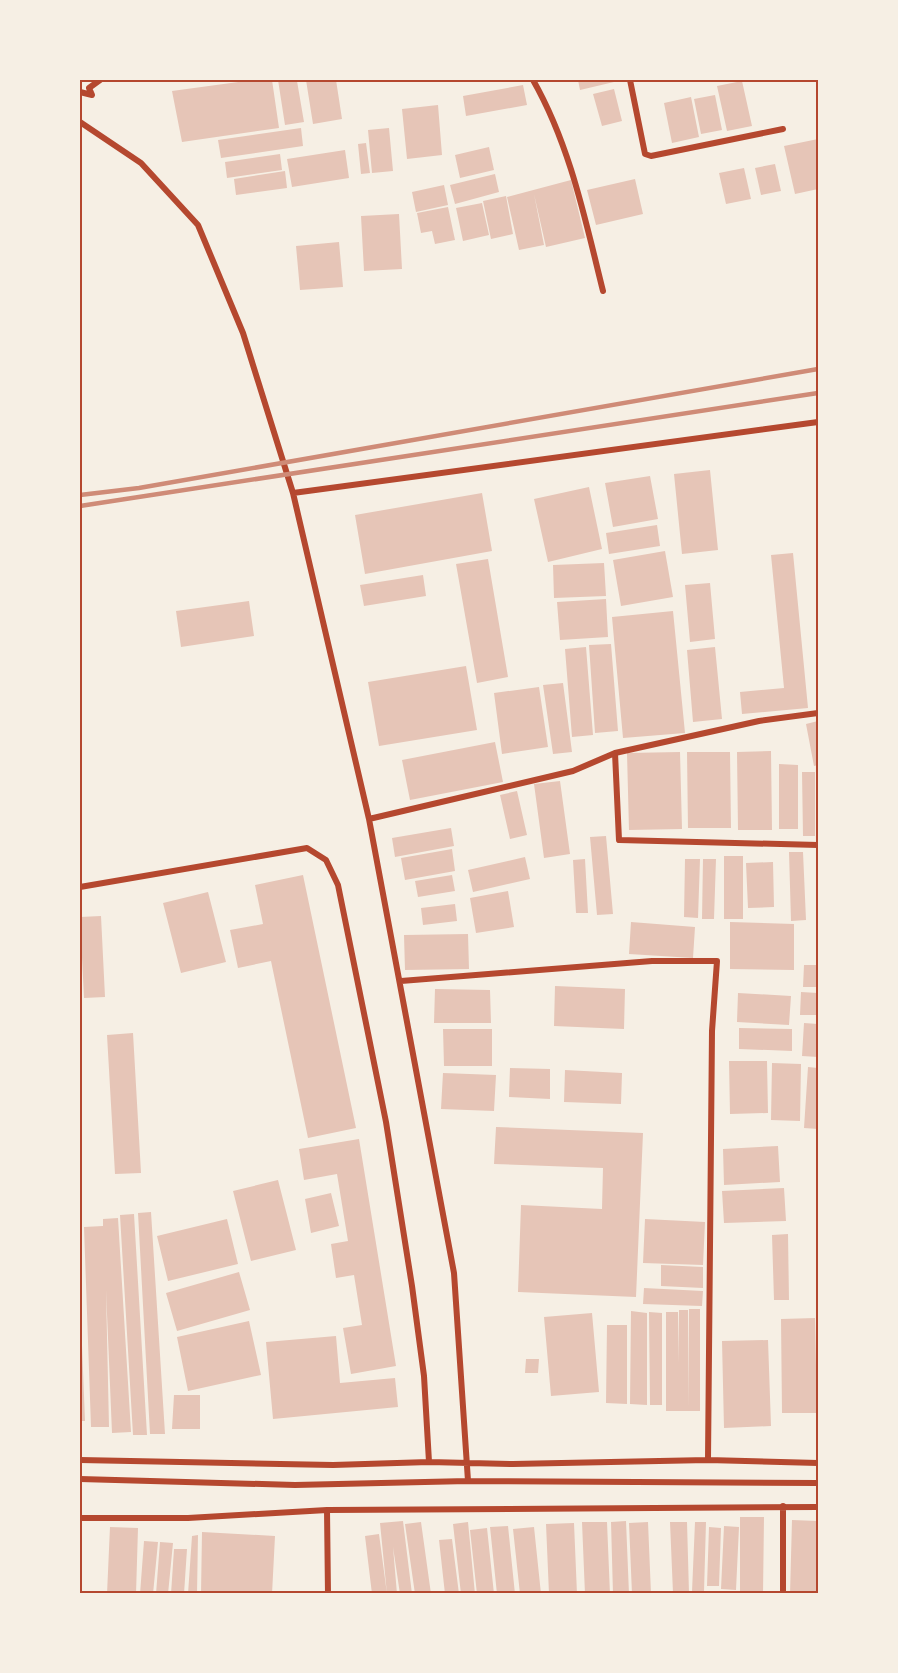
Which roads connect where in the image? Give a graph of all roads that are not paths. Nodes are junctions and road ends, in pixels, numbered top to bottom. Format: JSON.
{"nodes":[{"id":1,"x":88,"y":80,"type":"edge"},
{"id":2,"x":100,"y":80,"type":"edge"},
{"id":3,"x":533,"y":80,"type":"edge"},
{"id":4,"x":630,"y":80,"type":"edge"},
{"id":5,"x":89,"y":87,"type":"junction"},
{"id":6,"x":80,"y":92,"type":"edge"},
{"id":7,"x":80,"y":122,"type":"edge"},
{"id":8,"x":783,"y":129,"type":"dead end"},
{"id":9,"x":603,"y":291,"type":"dead end"},
{"id":10,"x":819,"y":422,"type":"edge"},
{"id":11,"x":293,"y":493,"type":"junction"},
{"id":12,"x":819,"y":713,"type":"edge"},
{"id":13,"x":615,"y":753,"type":"junction"},
{"id":14,"x":369,"y":819,"type":"junction"},
{"id":15,"x":819,"y":845,"type":"edge"},
{"id":16,"x":80,"y":887,"type":"edge"},
{"id":17,"x":401,"y":981,"type":"junction"},
{"id":18,"x":80,"y":1460,"type":"edge"},
{"id":19,"x":708,"y":1460,"type":"junction"},
{"id":20,"x":429,"y":1462,"type":"junction"},
{"id":21,"x":819,"y":1463,"type":"edge"},
{"id":22,"x":80,"y":1479,"type":"edge"},
{"id":23,"x":468,"y":1480,"type":"junction"},
{"id":24,"x":819,"y":1483,"type":"edge"},
{"id":25,"x":783,"y":1506,"type":"junction"},
{"id":26,"x":819,"y":1507,"type":"edge"},
{"id":27,"x":327,"y":1510,"type":"junction"},
{"id":28,"x":80,"y":1518,"type":"edge"},
{"id":29,"x":328,"y":1593,"type":"edge"},
{"id":30,"x":783,"y":1593,"type":"edge"}],
"edges":[{"from":1,"to":5,"type":"street"},
{"from":2,"to":5,"type":"street"},
{"from":3,"to":9,"type":"street"},
{"from":4,"to":8,"type":"street"},
{"from":5,"to":6,"type":"street"},
{"from":7,"to":11,"type":"street"},
{"from":10,"to":11,"type":"street"},
{"from":11,"to":14,"type":"street"},
{"from":12,"to":13,"type":"street"},
{"from":13,"to":14,"type":"street"},
{"from":13,"to":15,"type":"street"},
{"from":14,"to":17,"type":"street"},
{"from":16,"to":20,"type":"street"},
{"from":17,"to":19,"type":"street"},
{"from":17,"to":23,"type":"street"},
{"from":18,"to":20,"type":"street"},
{"from":19,"to":20,"type":"street"},
{"from":19,"to":21,"type":"street"},
{"from":22,"to":23,"type":"street"},
{"from":23,"to":24,"type":"street"},
{"from":25,"to":26,"type":"street"},
{"from":25,"to":27,"type":"street"},
{"from":25,"to":30,"type":"street"},
{"from":27,"to":28,"type":"street"},
{"from":27,"to":29,"type":"street"}]}
